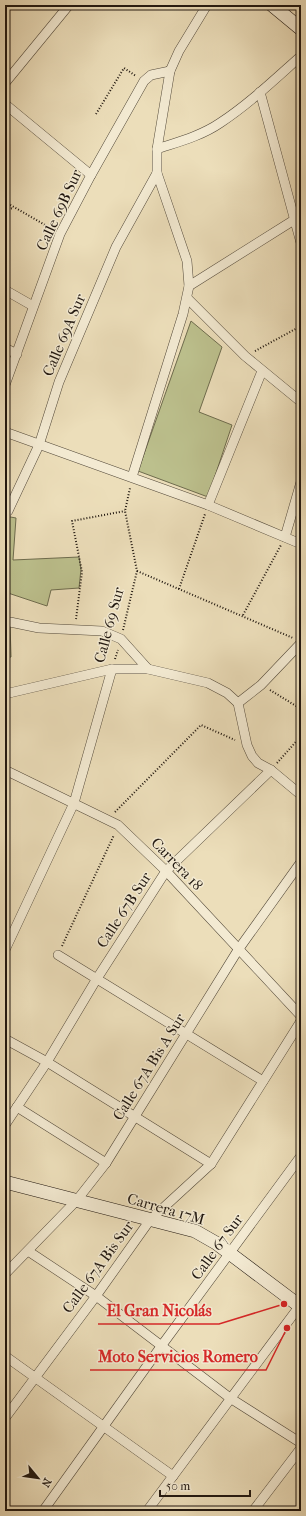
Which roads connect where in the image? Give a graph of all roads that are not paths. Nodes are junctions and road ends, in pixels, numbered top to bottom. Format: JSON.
{"nodes":[{"id":1,"x":70,"y":5,"type":"edge"},
{"id":2,"x":207,"y":5,"type":"edge"},
{"id":3,"x":272,"y":5,"type":"edge"},
{"id":4,"x":301,"y":29,"type":"edge"},
{"id":5,"x":301,"y":56,"type":"edge"},
{"id":6,"x":170,"y":71,"type":"junction"},
{"id":7,"x":5,"y":83,"type":"edge"},
{"id":8,"x":260,"y":92,"type":"junction"},
{"id":9,"x":5,"y":104,"type":"edge"},
{"id":10,"x":157,"y":149,"type":"junction"},
{"id":11,"x":157,"y":173,"type":"junction"},
{"id":12,"x":91,"y":175,"type":"junction"},
{"id":13,"x":294,"y":220,"type":"junction"},
{"id":14,"x":301,"y":244,"type":"edge"},
{"id":15,"x":189,"y":286,"type":"junction"},
{"id":16,"x":5,"y":290,"type":"edge"},
{"id":17,"x":187,"y":298,"type":"junction"},
{"id":18,"x":33,"y":306,"type":"junction"},
{"id":19,"x":5,"y":348,"type":"edge"},
{"id":20,"x":16,"y":354,"type":"junction"},
{"id":21,"x":262,"y":371,"type":"junction"},
{"id":22,"x":5,"y":383,"type":"edge"},
{"id":23,"x":301,"y":402,"type":"edge"},
{"id":24,"x":5,"y":432,"type":"edge"},
{"id":25,"x":39,"y":445,"type":"junction"},
{"id":26,"x":132,"y":477,"type":"junction"},
{"id":27,"x":301,"y":482,"type":"edge"},
{"id":28,"x":208,"y":505,"type":"junction"},
{"id":29,"x":8,"y":512,"type":"dead end"},
{"id":30,"x":285,"y":537,"type":"junction"},
{"id":31,"x":301,"y":544,"type":"edge"},
{"id":32,"x":10,"y":622,"type":"dead end"},
{"id":33,"x":297,"y":640,"type":"edge"},
{"id":34,"x":112,"y":669,"type":"junction"},
{"id":35,"x":148,"y":669,"type":"junction"},
{"id":36,"x":5,"y":694,"type":"edge"},
{"id":37,"x":238,"y":703,"type":"junction"},
{"id":38,"x":5,"y":770,"type":"edge"},
{"id":39,"x":271,"y":770,"type":"junction"},
{"id":40,"x":301,"y":795,"type":"edge"},
{"id":41,"x":74,"y":803,"type":"junction"},
{"id":42,"x":301,"y":862,"type":"edge"},
{"id":43,"x":166,"y":871,"type":"junction"},
{"id":44,"x":6,"y":947,"type":"edge"},
{"id":45,"x":238,"y":950,"type":"junction"},
{"id":46,"x":58,"y":955,"type":"road end"},
{"id":47,"x":96,"y":980,"type":"junction"},
{"id":48,"x":301,"y":1016,"type":"edge"},
{"id":49,"x":301,"y":1021,"type":"edge"},
{"id":50,"x":186,"y":1035,"type":"junction"},
{"id":51,"x":5,"y":1039,"type":"edge"},
{"id":52,"x":47,"y":1062,"type":"junction"},
{"id":53,"x":262,"y":1081,"type":"junction"},
{"id":54,"x":17,"y":1107,"type":"junction"},
{"id":55,"x":134,"y":1117,"type":"junction"},
{"id":56,"x":5,"y":1125,"type":"edge"},
{"id":57,"x":301,"y":1156,"type":"edge"},
{"id":58,"x":106,"y":1163,"type":"junction"},
{"id":59,"x":211,"y":1164,"type":"junction"},
{"id":60,"x":5,"y":1182,"type":"edge"},
{"id":61,"x":77,"y":1200,"type":"junction"},
{"id":62,"x":150,"y":1220,"type":"junction"},
{"id":63,"x":28,"y":1251,"type":"junction"},
{"id":64,"x":230,"y":1254,"type":"junction"},
{"id":65,"x":5,"y":1274,"type":"edge"},
{"id":66,"x":96,"y":1296,"type":"junction"},
{"id":67,"x":300,"y":1305,"type":"edge"},
{"id":68,"x":162,"y":1345,"type":"junction"},
{"id":69,"x":5,"y":1356,"type":"edge"},
{"id":70,"x":34,"y":1377,"type":"junction"},
{"id":71,"x":230,"y":1398,"type":"junction"},
{"id":72,"x":5,"y":1418,"type":"edge"},
{"id":73,"x":104,"y":1427,"type":"junction"},
{"id":74,"x":301,"y":1443,"type":"edge"},
{"id":75,"x":301,"y":1448,"type":"edge"},
{"id":76,"x":173,"y":1476,"type":"junction"},
{"id":77,"x":43,"y":1511,"type":"edge"},
{"id":78,"x":147,"y":1511,"type":"edge"},
{"id":79,"x":253,"y":1511,"type":"edge"}],
"edges":[{"from":1,"to":7,"type":"street"},
{"from":2,"to":6,"type":"street"},
{"from":3,"to":4,"type":"street"},
{"from":5,"to":8,"type":"street"},
{"from":6,"to":10,"type":"street"},
{"from":6,"to":12,"type":"street","name":"Calle 69B Sur"},
{"from":8,"to":10,"type":"street"},
{"from":8,"to":13,"type":"street"},
{"from":9,"to":12,"type":"street"},
{"from":10,"to":11,"type":"street"},
{"from":11,"to":15,"type":"street"},
{"from":11,"to":25,"type":"street","name":"Calle 69A Sur"},
{"from":12,"to":18,"type":"street","name":"Calle 69B Sur"},
{"from":13,"to":14,"type":"street"},
{"from":13,"to":15,"type":"street"},
{"from":15,"to":17,"type":"street"},
{"from":16,"to":18,"type":"street"},
{"from":17,"to":21,"type":"street"},
{"from":17,"to":26,"type":"street"},
{"from":18,"to":20,"type":"street","name":"Calle 69B Sur"},
{"from":19,"to":20,"type":"street"},
{"from":20,"to":22,"type":"street","name":"Calle 69B Sur"},
{"from":21,"to":23,"type":"street"},
{"from":21,"to":28,"type":"street"},
{"from":24,"to":25,"type":"street"},
{"from":25,"to":26,"type":"street"},
{"from":25,"to":29,"type":"street","name":"Calle 69A Sur"},
{"from":26,"to":28,"type":"street"},
{"from":27,"to":30,"type":"street"},
{"from":28,"to":30,"type":"street"},
{"from":30,"to":31,"type":"street"},
{"from":32,"to":35,"type":"street"},
{"from":33,"to":37,"type":"street"},
{"from":34,"to":35,"type":"street"},
{"from":34,"to":36,"type":"street"},
{"from":34,"to":41,"type":"street","name":"Calle 69 Sur"},
{"from":35,"to":37,"type":"street"},
{"from":37,"to":39,"type":"street"},
{"from":38,"to":41,"type":"street","name":"Carrera 18"},
{"from":39,"to":40,"type":"street"},
{"from":39,"to":43,"type":"street","name":"Calle 67B Sur"},
{"from":41,"to":43,"type":"street","name":"Carrera 18"},
{"from":41,"to":44,"type":"street","name":"Calle 69 Sur"},
{"from":42,"to":45,"type":"street","name":"Calle 67A Bis A Sur"},
{"from":43,"to":45,"type":"street","name":"Carrera 18"},
{"from":43,"to":47,"type":"street","name":"Calle 67B Sur"},
{"from":45,"to":48,"type":"street","name":"Carrera 18"},
{"from":45,"to":50,"type":"street","name":"Calle 67A Bis A Sur"},
{"from":46,"to":47,"type":"street"},
{"from":47,"to":50,"type":"street"},
{"from":47,"to":52,"type":"street","name":"Calle 67B Sur"},
{"from":49,"to":53,"type":"street","name":"Calle 67A Bis Sur"},
{"from":50,"to":53,"type":"street"},
{"from":50,"to":55,"type":"street","name":"Calle 67A Bis A Sur"},
{"from":51,"to":52,"type":"street"},
{"from":52,"to":54,"type":"street","name":"Calle 67B Sur"},
{"from":52,"to":55,"type":"street"},
{"from":53,"to":59,"type":"street","name":"Calle 67A Bis Sur"},
{"from":54,"to":56,"type":"street","name":"Calle 67B Sur"},
{"from":54,"to":58,"type":"street"},
{"from":55,"to":58,"type":"street","name":"Calle 67A Bis A Sur"},
{"from":55,"to":59,"type":"street"},
{"from":57,"to":64,"type":"street","name":"Calle 67 Sur"},
{"from":58,"to":61,"type":"street","name":"Calle 67A Bis A Sur"},
{"from":59,"to":62,"type":"street","name":"Calle 67A Bis Sur"},
{"from":60,"to":61,"type":"street","name":"Carrera 17M"},
{"from":61,"to":62,"type":"street","name":"Carrera 17M"},
{"from":61,"to":63,"type":"street","name":"Calle 67A Bis A Sur"},
{"from":62,"to":64,"type":"street","name":"Carrera 17M"},
{"from":62,"to":66,"type":"street","name":"Calle 67A Bis Sur"},
{"from":63,"to":65,"type":"street","name":"Calle 67A Bis A Sur"},
{"from":63,"to":66,"type":"street"},
{"from":64,"to":67,"type":"street","name":"Carrera 17M"},
{"from":64,"to":68,"type":"street","name":"Calle 67 Sur"},
{"from":66,"to":68,"type":"street"},
{"from":66,"to":70,"type":"street","name":"Calle 67A Bis Sur"},
{"from":67,"to":71,"type":"street"},
{"from":68,"to":71,"type":"street"},
{"from":68,"to":73,"type":"street","name":"Calle 67 Sur"},
{"from":69,"to":70,"type":"street"},
{"from":70,"to":72,"type":"street","name":"Calle 67A Bis Sur"},
{"from":70,"to":73,"type":"street"},
{"from":71,"to":74,"type":"street"},
{"from":71,"to":76,"type":"street"},
{"from":73,"to":76,"type":"street"},
{"from":73,"to":77,"type":"street","name":"Calle 67 Sur"},
{"from":75,"to":79,"type":"street"},
{"from":76,"to":78,"type":"street"}]}
